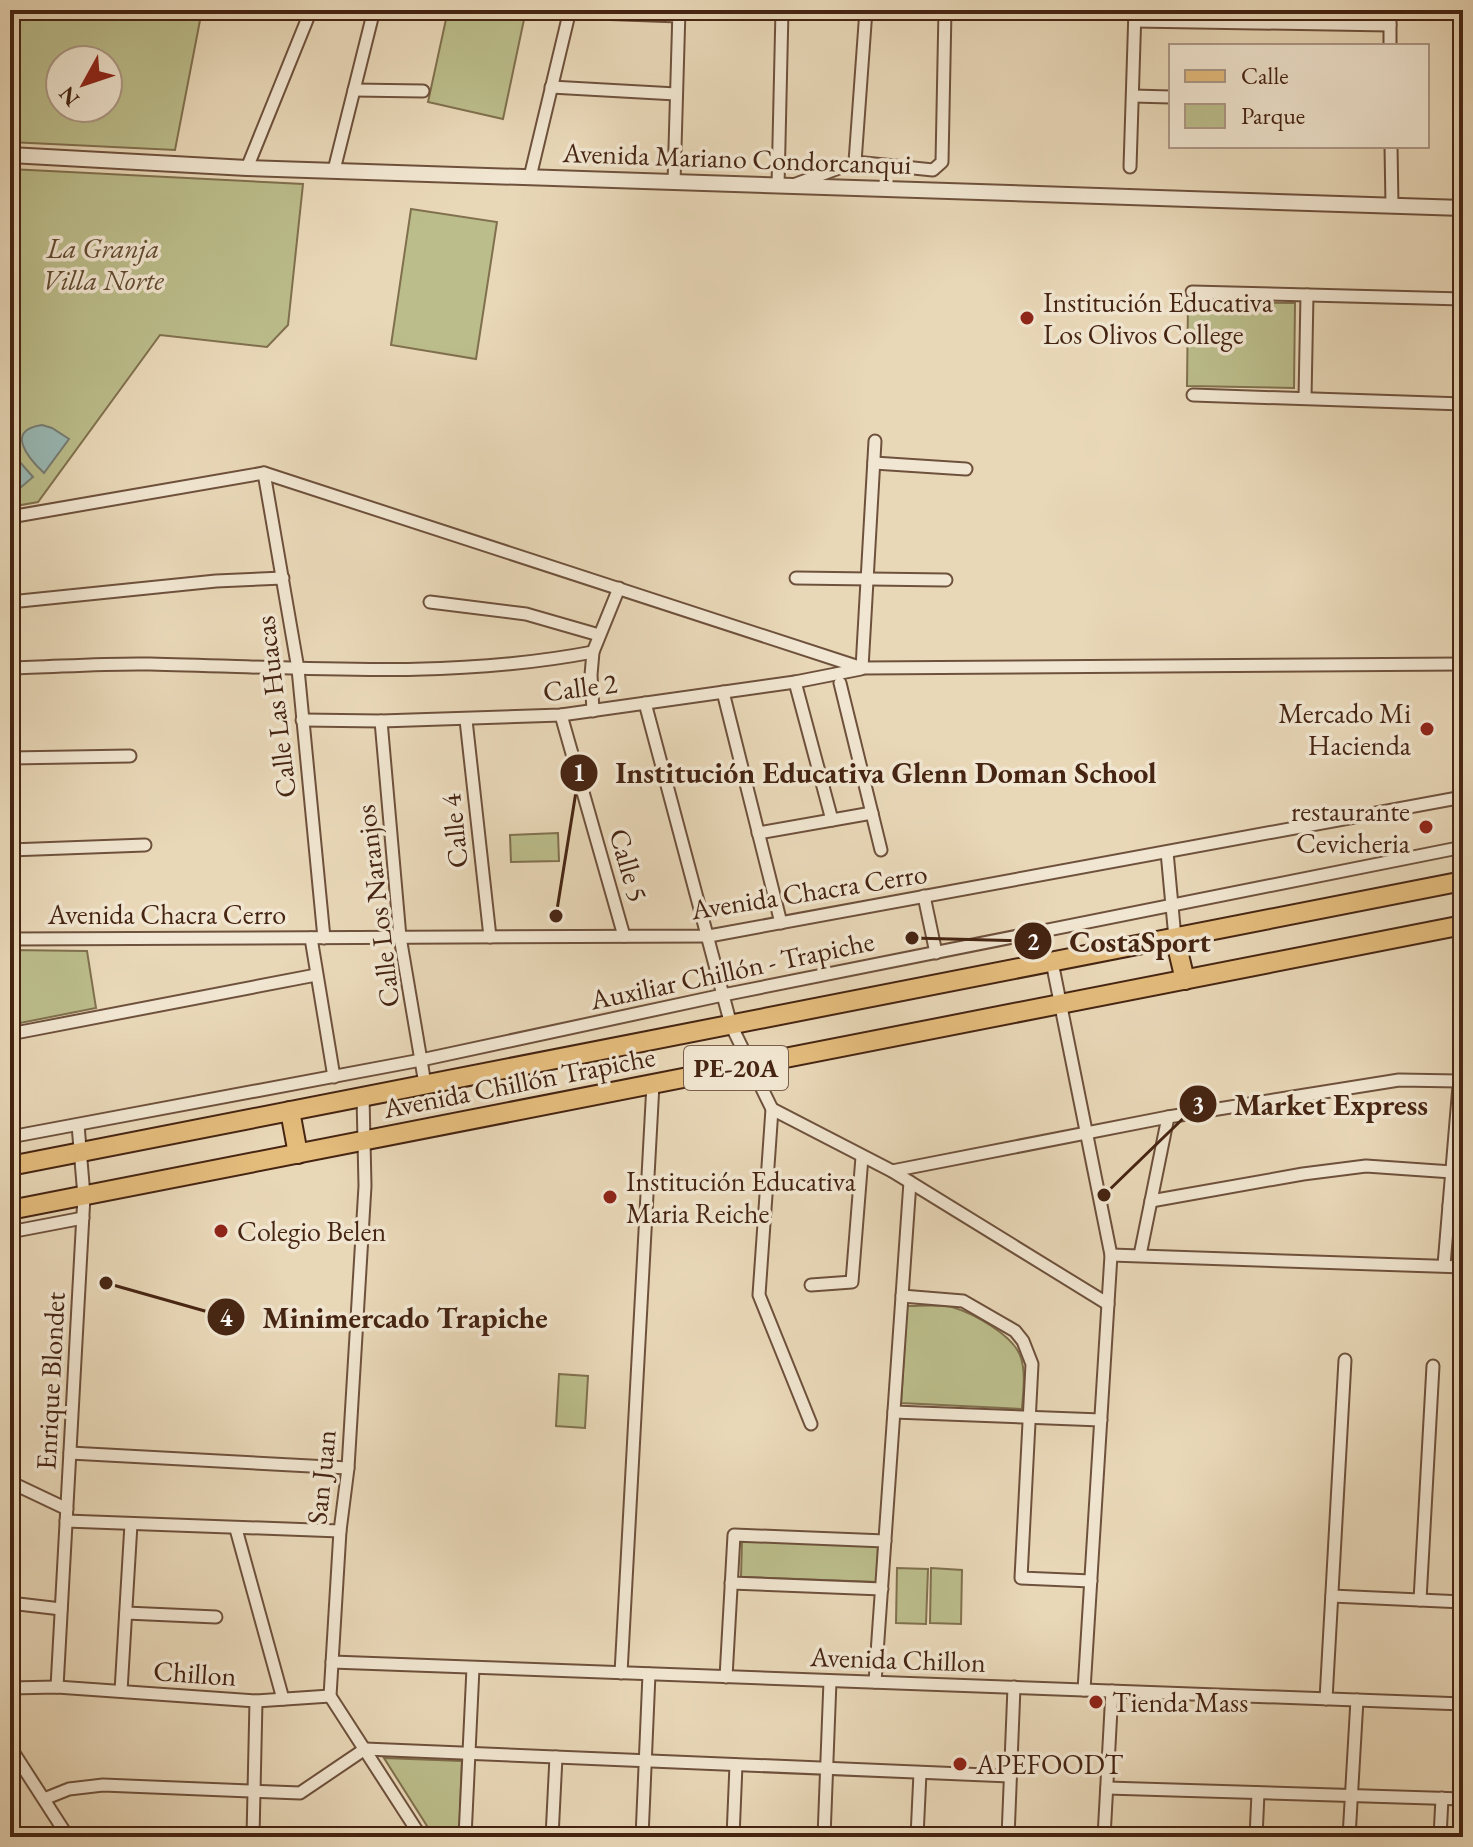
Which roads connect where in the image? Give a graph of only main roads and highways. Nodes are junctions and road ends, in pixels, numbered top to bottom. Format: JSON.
{"nodes":[{"id":1,"x":1463,"y":881,"type":"edge"},
{"id":2,"x":1463,"y":925,"type":"edge"},
{"id":3,"x":1175,"y":938,"type":"junction"},
{"id":4,"x":1185,"y":980,"type":"junction"},
{"id":5,"x":290,"y":1111,"type":"junction"},
{"id":6,"x":298,"y":1154,"type":"junction"},
{"id":7,"x":10,"y":1166,"type":"edge"},
{"id":8,"x":10,"y":1210,"type":"edge"}],
"edges":[{"from":1,"to":3,"type":"main road","name":"Avenida Chillón Trapiche","number":"PE-20A"},
{"from":2,"to":4,"type":"main road","name":"Avenida Chillón Trapiche","number":"PE-20A"},
{"from":3,"to":4,"type":"main road"},
{"from":3,"to":5,"type":"main road","name":"Avenida Chillón Trapiche","number":"PE-20A"},
{"from":4,"to":6,"type":"main road","name":"Avenida Chillón Trapiche","number":"PE-20A"},
{"from":5,"to":6,"type":"main road"},
{"from":5,"to":7,"type":"main road","name":"Avenida Chillón Trapiche","number":"PE-20A"},
{"from":6,"to":8,"type":"main road","name":"Avenida Chillón Trapiche","number":"PE-20A"}]}
